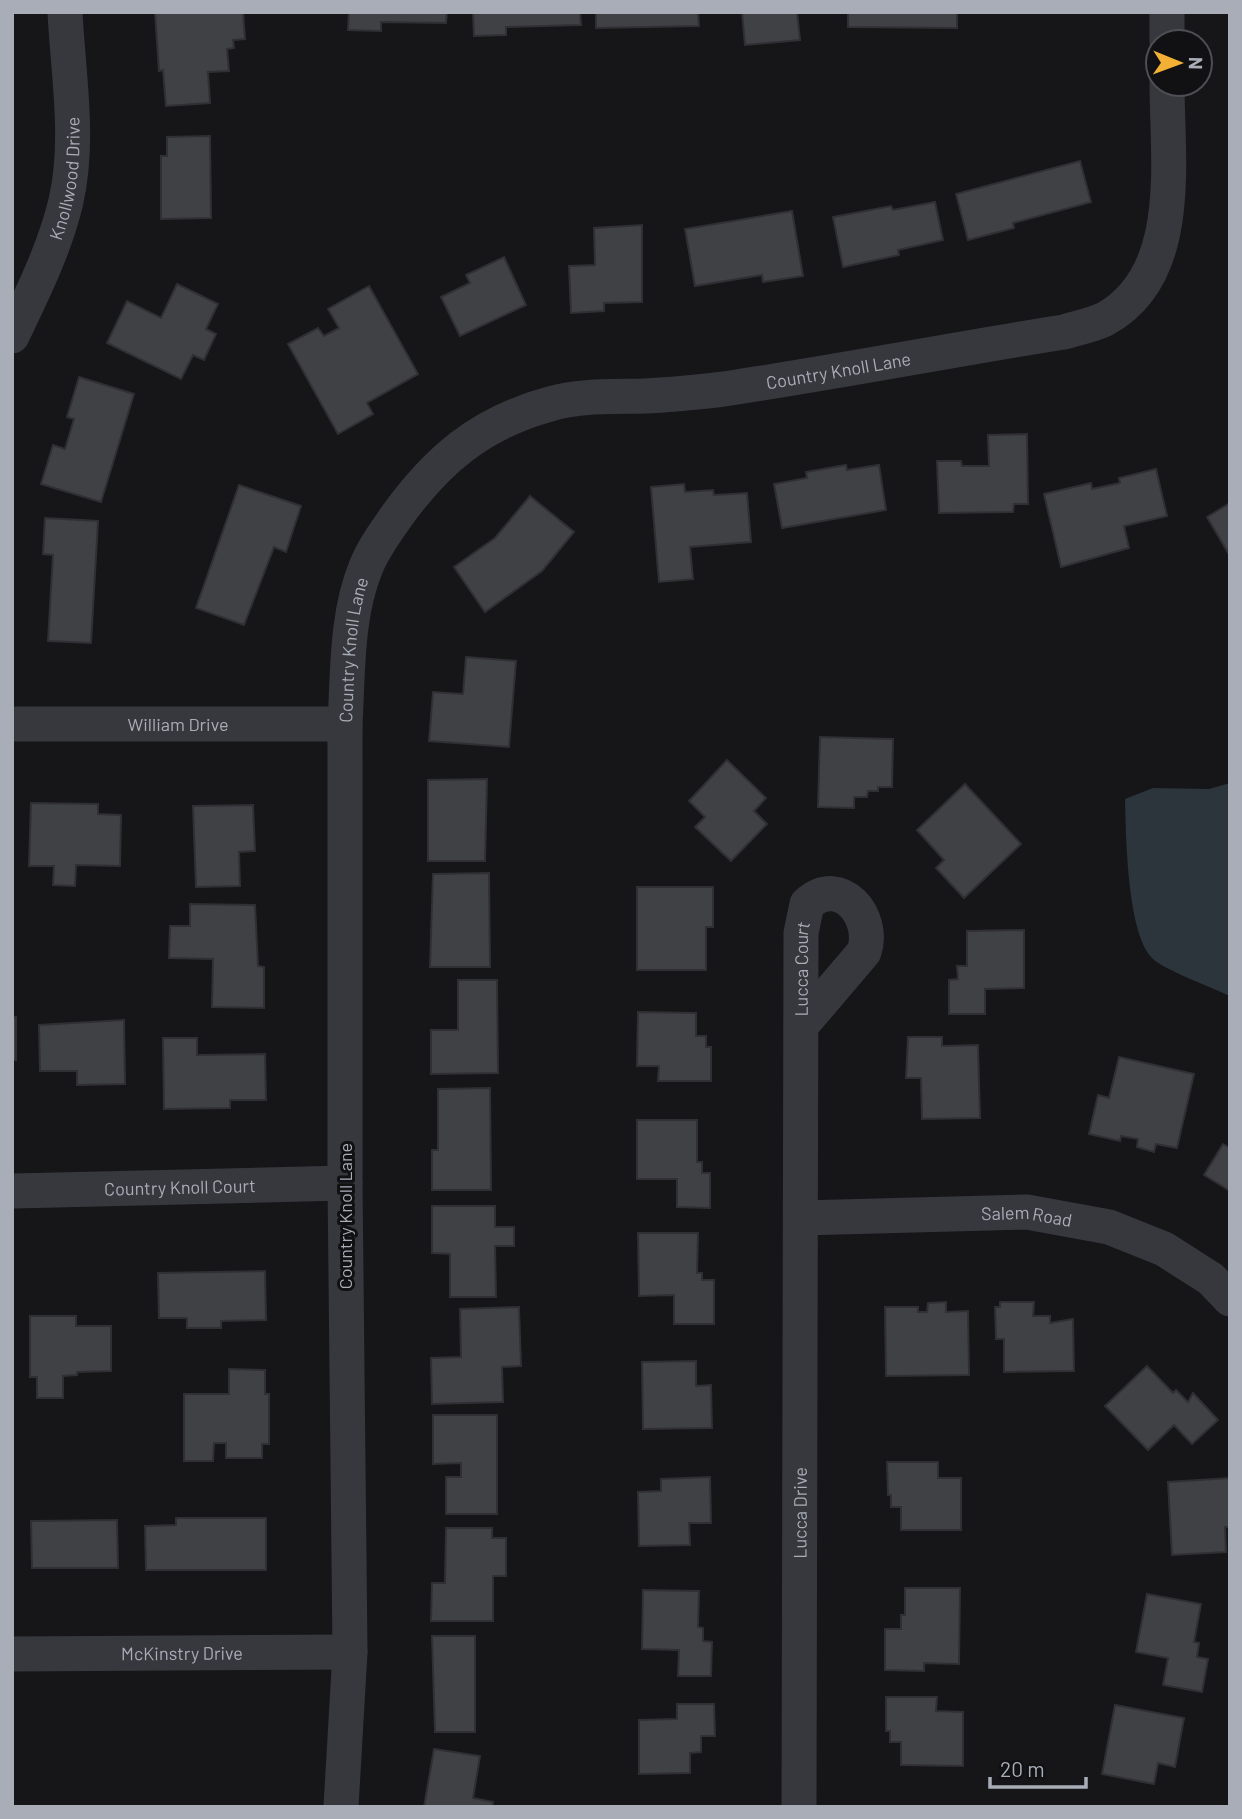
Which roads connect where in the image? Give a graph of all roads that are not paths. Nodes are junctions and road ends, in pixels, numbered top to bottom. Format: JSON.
{"nodes":[{"id":1,"x":65,"y":12,"type":"edge"},
{"id":2,"x":1167,"y":98,"type":"edge"},
{"id":3,"x":15,"y":321,"type":"edge"},
{"id":4,"x":12,"y":724,"type":"edge"},
{"id":5,"x":345,"y":724,"type":"junction"},
{"id":6,"x":801,"y":1027,"type":"dead end"},
{"id":7,"x":345,"y":1183,"type":"junction"},
{"id":8,"x":14,"y":1191,"type":"edge"},
{"id":9,"x":801,"y":1218,"type":"junction"},
{"id":10,"x":1230,"y":1299,"type":"edge"},
{"id":11,"x":350,"y":1652,"type":"junction"},
{"id":12,"x":12,"y":1654,"type":"edge"},
{"id":13,"x":341,"y":1807,"type":"edge"},
{"id":14,"x":799,"y":1807,"type":"edge"}],
"edges":[{"from":1,"to":3,"type":"street","name":"Knollwood Drive"},
{"from":2,"to":5,"type":"street","name":"Country Knoll Lane"},
{"from":4,"to":5,"type":"street","name":"William Drive"},
{"from":5,"to":7,"type":"street","name":"Country Knoll Lane"},
{"from":6,"to":9,"type":"street","name":"Lucca Court"},
{"from":7,"to":8,"type":"street","name":"Country Knoll Court"},
{"from":7,"to":11,"type":"street","name":"Country Knoll Lane"},
{"from":9,"to":10,"type":"street","name":"Salem Road"},
{"from":9,"to":14,"type":"street","name":"Lucca Drive"},
{"from":11,"to":12,"type":"street","name":"McKinstry Drive"},
{"from":11,"to":13,"type":"street","name":"Country Knoll Lane"}]}
